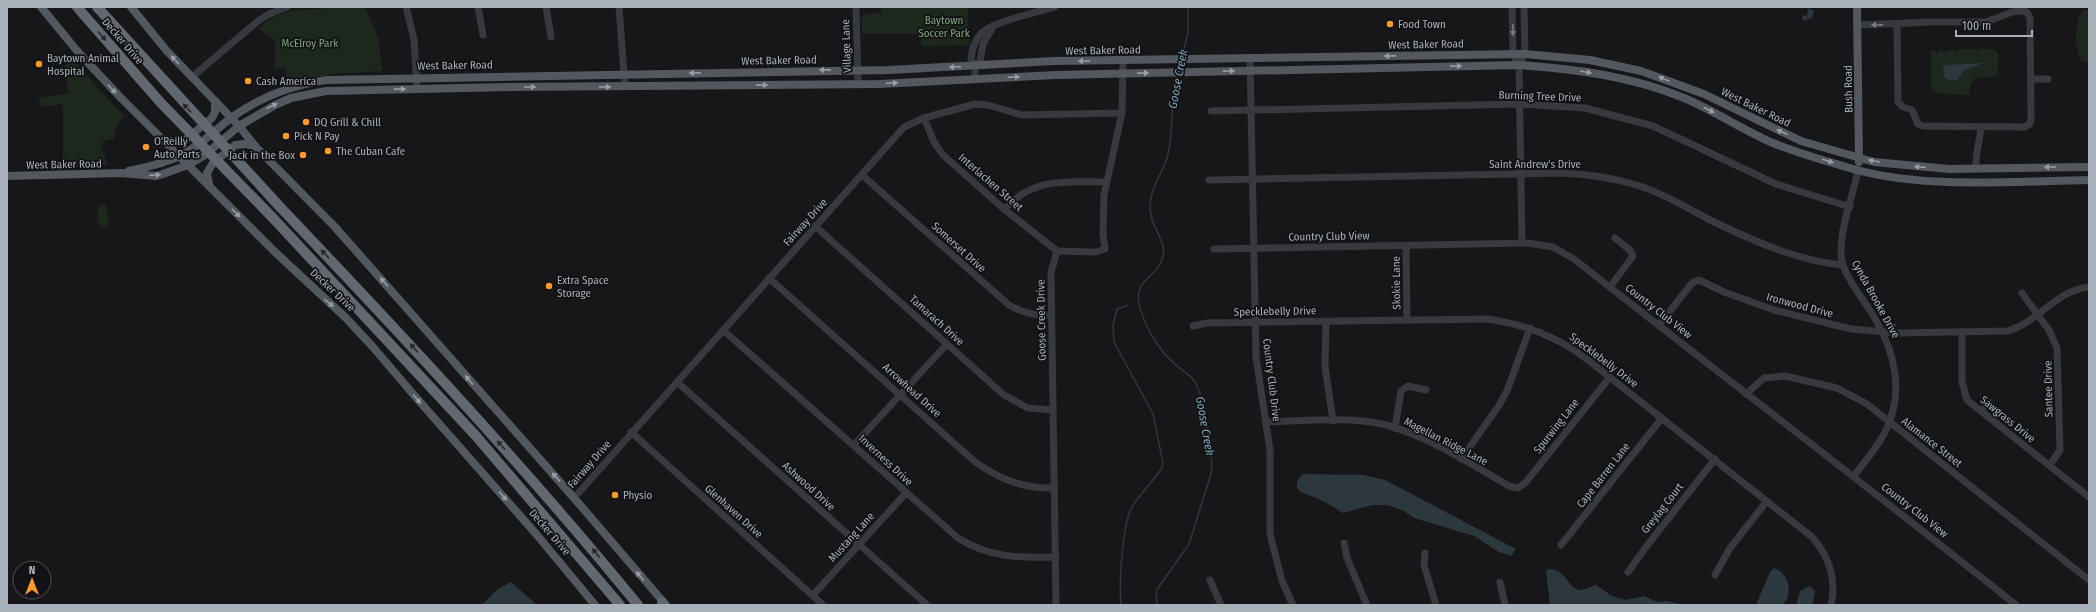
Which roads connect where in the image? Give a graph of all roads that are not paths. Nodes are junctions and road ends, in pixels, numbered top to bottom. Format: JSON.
{"nodes":[{"id":1,"x":41,"y":7,"type":"edge"},
{"id":2,"x":77,"y":7,"type":"edge"},
{"id":3,"x":97,"y":7,"type":"edge"},
{"id":4,"x":131,"y":7,"type":"edge"},
{"id":5,"x":287,"y":7,"type":"edge"},
{"id":6,"x":406,"y":7,"type":"edge"},
{"id":7,"x":478,"y":7,"type":"edge"},
{"id":8,"x":546,"y":7,"type":"edge"},
{"id":9,"x":619,"y":7,"type":"edge"},
{"id":10,"x":856,"y":7,"type":"edge"},
{"id":11,"x":1055,"y":7,"type":"edge"},
{"id":12,"x":1512,"y":7,"type":"edge"},
{"id":13,"x":1524,"y":7,"type":"edge"},
{"id":14,"x":1857,"y":7,"type":"edge"},
{"id":15,"x":1858,"y":25,"type":"junction"},
{"id":16,"x":1897,"y":25,"type":"junction"},
{"id":17,"x":483,"y":35,"type":"dead end"},
{"id":18,"x":551,"y":37,"type":"dead end"},
{"id":19,"x":1513,"y":54,"type":"junction"},
{"id":20,"x":1525,"y":54,"type":"junction"},
{"id":21,"x":1416,"y":55,"type":"junction"},
{"id":22,"x":1250,"y":58,"type":"junction"},
{"id":23,"x":1123,"y":61,"type":"junction"},
{"id":24,"x":1519,"y":65,"type":"junction"},
{"id":25,"x":975,"y":66,"type":"junction"},
{"id":26,"x":1417,"y":67,"type":"junction"},
{"id":27,"x":858,"y":70,"type":"junction"},
{"id":28,"x":1250,"y":71,"type":"junction"},
{"id":29,"x":1642,"y":71,"type":"junction"},
{"id":30,"x":746,"y":72,"type":"junction"},
{"id":31,"x":1123,"y":73,"type":"junction"},
{"id":32,"x":625,"y":74,"type":"junction"},
{"id":33,"x":192,"y":76,"type":"junction"},
{"id":34,"x":511,"y":76,"type":"junction"},
{"id":35,"x":417,"y":77,"type":"junction"},
{"id":36,"x":356,"y":78,"type":"junction"},
{"id":37,"x":975,"y":79,"type":"junction"},
{"id":38,"x":2031,"y":79,"type":"junction"},
{"id":39,"x":2048,"y":79,"type":"dead end"},
{"id":40,"x":1637,"y":83,"type":"junction"},
{"id":41,"x":858,"y":84,"type":"junction"},
{"id":42,"x":746,"y":85,"type":"junction"},
{"id":43,"x":511,"y":86,"type":"junction"},
{"id":44,"x":625,"y":86,"type":"junction"},
{"id":45,"x":417,"y":89,"type":"junction"},
{"id":46,"x":357,"y":90,"type":"junction"},
{"id":47,"x":215,"y":101,"type":"junction"},
{"id":48,"x":1519,"y":104,"type":"junction"},
{"id":49,"x":1251,"y":109,"type":"junction"},
{"id":50,"x":1211,"y":111,"type":"dead end"},
{"id":51,"x":1122,"y":113,"type":"junction"},
{"id":52,"x":1744,"y":115,"type":"junction"},
{"id":53,"x":231,"y":118,"type":"junction"},
{"id":54,"x":924,"y":118,"type":"junction"},
{"id":55,"x":239,"y":126,"type":"junction"},
{"id":56,"x":1740,"y":126,"type":"junction"},
{"id":57,"x":1981,"y":127,"type":"junction"},
{"id":58,"x":164,"y":140,"type":"junction"},
{"id":59,"x":255,"y":146,"type":"junction"},
{"id":60,"x":179,"y":156,"type":"junction"},
{"id":61,"x":1859,"y":158,"type":"junction"},
{"id":62,"x":188,"y":165,"type":"junction"},
{"id":63,"x":2089,"y":167,"type":"edge"},
{"id":64,"x":1976,"y":168,"type":"junction"},
{"id":65,"x":1858,"y":170,"type":"junction"},
{"id":66,"x":121,"y":173,"type":"junction"},
{"id":67,"x":1521,"y":174,"type":"junction"},
{"id":68,"x":862,"y":175,"type":"junction"},
{"id":69,"x":7,"y":176,"type":"edge"},
{"id":70,"x":1253,"y":179,"type":"junction"},
{"id":71,"x":1209,"y":180,"type":"dead end"},
{"id":72,"x":2089,"y":180,"type":"edge"},
{"id":73,"x":1975,"y":181,"type":"junction"},
{"id":74,"x":1106,"y":182,"type":"junction"},
{"id":75,"x":209,"y":185,"type":"junction"},
{"id":76,"x":1850,"y":206,"type":"junction"},
{"id":77,"x":1004,"y":209,"type":"junction"},
{"id":78,"x":815,"y":226,"type":"junction"},
{"id":79,"x":1615,"y":238,"type":"dead end"},
{"id":80,"x":1522,"y":243,"type":"junction"},
{"id":81,"x":1406,"y":246,"type":"junction"},
{"id":82,"x":1214,"y":249,"type":"dead end"},
{"id":83,"x":1254,"y":249,"type":"junction"},
{"id":84,"x":1057,"y":251,"type":"junction"},
{"id":85,"x":1843,"y":264,"type":"junction"},
{"id":86,"x":769,"y":278,"type":"junction"},
{"id":87,"x":1610,"y":287,"type":"junction"},
{"id":88,"x":2089,"y":287,"type":"edge"},
{"id":89,"x":2022,"y":292,"type":"dead end"},
{"id":90,"x":2037,"y":314,"type":"junction"},
{"id":91,"x":1051,"y":315,"type":"junction"},
{"id":92,"x":1407,"y":319,"type":"junction"},
{"id":93,"x":1326,"y":321,"type":"junction"},
{"id":94,"x":1255,"y":322,"type":"junction"},
{"id":95,"x":1659,"y":325,"type":"junction"},
{"id":96,"x":1193,"y":326,"type":"dead end"},
{"id":97,"x":1530,"y":328,"type":"junction"},
{"id":98,"x":723,"y":330,"type":"junction"},
{"id":99,"x":1884,"y":332,"type":"junction"},
{"id":100,"x":1962,"y":332,"type":"junction"},
{"id":101,"x":947,"y":344,"type":"junction"},
{"id":102,"x":1610,"y":377,"type":"junction"},
{"id":103,"x":677,"y":382,"type":"junction"},
{"id":104,"x":1426,"y":390,"type":"dead end"},
{"id":105,"x":1746,"y":394,"type":"junction"},
{"id":106,"x":900,"y":395,"type":"junction"},
{"id":107,"x":1988,"y":402,"type":"dead end"},
{"id":108,"x":1054,"y":410,"type":"junction"},
{"id":109,"x":1981,"y":411,"type":"junction"},
{"id":110,"x":1662,"y":418,"type":"junction"},
{"id":111,"x":1333,"y":421,"type":"junction"},
{"id":112,"x":1266,"y":422,"type":"junction"},
{"id":113,"x":1890,"y":422,"type":"junction"},
{"id":114,"x":1395,"y":428,"type":"junction"},
{"id":115,"x":631,"y":432,"type":"junction"},
{"id":116,"x":854,"y":445,"type":"junction"},
{"id":117,"x":1461,"y":459,"type":"junction"},
{"id":118,"x":1715,"y":459,"type":"junction"},
{"id":119,"x":2050,"y":466,"type":"junction"},
{"id":120,"x":1854,"y":476,"type":"junction"},
{"id":121,"x":1055,"y":488,"type":"junction"},
{"id":122,"x":1518,"y":488,"type":"joint"},
{"id":123,"x":906,"y":493,"type":"junction"},
{"id":124,"x":2089,"y":497,"type":"edge"},
{"id":125,"x":574,"y":498,"type":"junction"},
{"id":126,"x":1767,"y":501,"type":"junction"},
{"id":127,"x":1344,"y":543,"type":"dead end"},
{"id":128,"x":859,"y":545,"type":"junction"},
{"id":129,"x":1561,"y":545,"type":"dead end"},
{"id":130,"x":1425,"y":553,"type":"dead end"},
{"id":131,"x":1056,"y":557,"type":"junction"},
{"id":132,"x":1628,"y":572,"type":"dead end"},
{"id":133,"x":1715,"y":575,"type":"dead end"},
{"id":134,"x":1210,"y":580,"type":"dead end"},
{"id":135,"x":2089,"y":580,"type":"edge"},
{"id":136,"x":1500,"y":582,"type":"dead end"},
{"id":137,"x":813,"y":596,"type":"junction"},
{"id":138,"x":664,"y":604,"type":"edge"},
{"id":139,"x":595,"y":605,"type":"edge"},
{"id":140,"x":620,"y":605,"type":"edge"},
{"id":141,"x":638,"y":605,"type":"edge"},
{"id":142,"x":823,"y":605,"type":"edge"},
{"id":143,"x":927,"y":605,"type":"edge"},
{"id":144,"x":1056,"y":605,"type":"edge"},
{"id":145,"x":1221,"y":605,"type":"edge"},
{"id":146,"x":1293,"y":605,"type":"edge"},
{"id":147,"x":1366,"y":605,"type":"edge"},
{"id":148,"x":1436,"y":605,"type":"edge"},
{"id":149,"x":1505,"y":605,"type":"edge"},
{"id":150,"x":1831,"y":605,"type":"edge"},
{"id":151,"x":2016,"y":605,"type":"edge"}],
"edges":[{"from":1,"to":58,"type":"main road","name":"Decker Drive","one_way":true},
{"from":2,"to":140,"type":"highway","name":"Decker Drive","one_way":true,"bridge":true},
{"from":141,"to":3,"type":"highway","name":"Decker Drive","one_way":true,"bridge":true},
{"from":33,"to":4,"type":"main road","one_way":true},
{"from":5,"to":33,"type":"street"},
{"from":6,"to":35,"type":"street"},
{"from":7,"to":17,"type":"street"},
{"from":8,"to":18,"type":"street"},
{"from":9,"to":32,"type":"street"},
{"from":10,"to":27,"type":"street","name":"Village Lane"},
{"from":11,"to":25,"type":"street"},
{"from":12,"to":19,"type":"street","one_way":true},
{"from":13,"to":20,"type":"street"},
{"from":14,"to":15,"type":"main road","name":"Bush Road"},
{"from":16,"to":15,"type":"street","one_way":true},
{"from":15,"to":61,"type":"main road","name":"Bush Road"},
{"from":16,"to":38,"type":"street"},
{"from":16,"to":57,"type":"street"},
{"from":19,"to":20,"type":"main road","name":"West Baker Road"},
{"from":19,"to":21,"type":"main road","name":"West Baker Road"},
{"from":19,"to":24,"type":"street"},
{"from":20,"to":24,"type":"street"},
{"from":20,"to":29,"type":"main road","name":"West Baker Road"},
{"from":21,"to":22,"type":"main road","name":"West Baker Road","one_way":true},
{"from":21,"to":26,"type":"main road"},
{"from":22,"to":23,"type":"main road","name":"West Baker Road"},
{"from":22,"to":28,"type":"street","name":"Country Club Drive"},
{"from":23,"to":25,"type":"main road","name":"West Baker Road","one_way":true},
{"from":23,"to":31,"type":"street"},
{"from":26,"to":24,"type":"main road","name":"West Baker Road","one_way":true},
{"from":24,"to":40,"type":"main road","name":"West Baker Road","one_way":true},
{"from":24,"to":48,"type":"street"},
{"from":25,"to":27,"type":"main road","name":"West Baker Road","one_way":true},
{"from":25,"to":37,"type":"street"},
{"from":26,"to":28,"type":"main road","name":"West Baker Road"},
{"from":27,"to":30,"type":"main road","name":"West Baker Road","one_way":true},
{"from":27,"to":41,"type":"street","name":"Village Lane"},
{"from":31,"to":28,"type":"main road","name":"West Baker Road","one_way":true},
{"from":28,"to":49,"type":"street","name":"Country Club Drive"},
{"from":29,"to":40,"type":"main road"},
{"from":52,"to":29,"type":"main road","name":"West Baker Road","one_way":true},
{"from":30,"to":32,"type":"main road","name":"West Baker Road","one_way":true},
{"from":30,"to":42,"type":"main road"},
{"from":37,"to":31,"type":"main road","name":"West Baker Road","one_way":true},
{"from":31,"to":51,"type":"street"},
{"from":32,"to":34,"type":"main road","name":"West Baker Road"},
{"from":32,"to":44,"type":"street"},
{"from":33,"to":47,"type":"main road"},
{"from":34,"to":35,"type":"main road","name":"West Baker Road"},
{"from":34,"to":43,"type":"main road"},
{"from":35,"to":36,"type":"main road","name":"West Baker Road"},
{"from":35,"to":45,"type":"street"},
{"from":36,"to":46,"type":"main road"},
{"from":36,"to":53,"type":"main road","name":"West Baker Road"},
{"from":41,"to":37,"type":"main road","name":"West Baker Road","one_way":true},
{"from":38,"to":39,"type":"street"},
{"from":38,"to":57,"type":"street"},
{"from":40,"to":56,"type":"main road","name":"West Baker Road","one_way":true},
{"from":42,"to":41,"type":"main road","name":"West Baker Road","one_way":true},
{"from":42,"to":44,"type":"main road","name":"West Baker Road"},
{"from":43,"to":44,"type":"main road","name":"West Baker Road","one_way":true},
{"from":43,"to":45,"type":"main road","name":"West Baker Road"},
{"from":46,"to":45,"type":"main road","name":"West Baker Road","one_way":true},
{"from":55,"to":46,"type":"main road","name":"West Baker Road","one_way":true},
{"from":47,"to":53,"type":"main road"},
{"from":47,"to":58,"type":"main road"},
{"from":48,"to":49,"type":"street","name":"Burning Tree Drive"},
{"from":48,"to":67,"type":"street"},
{"from":48,"to":76,"type":"street","name":"Burning Tree Drive"},
{"from":49,"to":50,"type":"street","name":"Burning Tree Drive"},
{"from":49,"to":70,"type":"street","name":"Country Club Drive"},
{"from":51,"to":54,"type":"street","name":"Fairway Drive"},
{"from":51,"to":74,"type":"street"},
{"from":52,"to":56,"type":"main road"},
{"from":61,"to":52,"type":"main road","name":"West Baker Road","one_way":true},
{"from":53,"to":55,"type":"main road"},
{"from":53,"to":60,"type":"main road","name":"West Baker Road"},
{"from":54,"to":68,"type":"street","name":"Fairway Drive"},
{"from":54,"to":77,"type":"street","name":"Interlachen Street"},
{"from":55,"to":59,"type":"main road"},
{"from":55,"to":62,"type":"main road","name":"West Baker Road"},
{"from":56,"to":65,"type":"main road","name":"West Baker Road","one_way":true},
{"from":57,"to":64,"type":"street"},
{"from":58,"to":60,"type":"main road","name":"Decker Drive"},
{"from":59,"to":75,"type":"main road"},
{"from":125,"to":59,"type":"main road","one_way":true},
{"from":60,"to":62,"type":"main road","name":"Decker Drive"},
{"from":60,"to":66,"type":"main road","name":"West Baker Road"},
{"from":64,"to":61,"type":"main road","name":"West Baker Road","one_way":true},
{"from":61,"to":65,"type":"main road","name":"Bush Road"},
{"from":66,"to":62,"type":"main road","name":"West Baker Road","one_way":true},
{"from":62,"to":75,"type":"main road","name":"Decker Drive"},
{"from":63,"to":64,"type":"main road","name":"West Baker Road","one_way":true},
{"from":64,"to":73,"type":"main road"},
{"from":65,"to":73,"type":"main road","name":"West Baker Road"},
{"from":65,"to":76,"type":"street","name":"Cynda Brooke Drive"},
{"from":66,"to":69,"type":"main road","name":"West Baker Road"},
{"from":67,"to":70,"type":"street","name":"Saint Andrew's Drive"},
{"from":67,"to":80,"type":"street"},
{"from":67,"to":85,"type":"street","name":"Saint Andrew's Drive"},
{"from":68,"to":78,"type":"street","name":"Fairway Drive"},
{"from":68,"to":91,"type":"street","name":"Somerset Drive"},
{"from":70,"to":71,"type":"street","name":"Saint Andrew's Drive"},
{"from":70,"to":83,"type":"street","name":"Country Club Drive"},
{"from":72,"to":73,"type":"main road","name":"West Baker Road"},
{"from":74,"to":77,"type":"street"},
{"from":74,"to":84,"type":"street"},
{"from":75,"to":139,"type":"main road","name":"Decker Drive","one_way":true},
{"from":76,"to":85,"type":"street","name":"Cynda Brooke Drive"},
{"from":77,"to":84,"type":"street","name":"Interlachen Street"},
{"from":78,"to":86,"type":"street","name":"Fairway Drive"},
{"from":78,"to":101,"type":"street","name":"Tamarach Drive"},
{"from":79,"to":87,"type":"street"},
{"from":80,"to":81,"type":"street","name":"Country Club View"},
{"from":80,"to":87,"type":"street","name":"Country Club View"},
{"from":81,"to":83,"type":"street","name":"Country Club View"},
{"from":81,"to":92,"type":"street","name":"Skokie Lane"},
{"from":82,"to":83,"type":"street","name":"Country Club View"},
{"from":83,"to":94,"type":"street","name":"Country Club Drive"},
{"from":84,"to":91,"type":"street","name":"Goose Creek Drive"},
{"from":85,"to":99,"type":"street","name":"Cynda Brooke Drive"},
{"from":86,"to":98,"type":"street","name":"Fairway Drive"},
{"from":86,"to":106,"type":"street","name":"Arrowhead Drive"},
{"from":87,"to":95,"type":"street","name":"Country Club View"},
{"from":88,"to":90,"type":"street"},
{"from":89,"to":90,"type":"street","name":"Santee Drive"},
{"from":90,"to":100,"type":"street","name":"Ironwood Drive"},
{"from":90,"to":119,"type":"street","name":"Santee Drive"},
{"from":91,"to":108,"type":"street","name":"Goose Creek Drive"},
{"from":92,"to":93,"type":"street","name":"Specklebelly Drive"},
{"from":92,"to":97,"type":"street","name":"Specklebelly Drive"},
{"from":93,"to":94,"type":"street","name":"Specklebelly Drive"},
{"from":93,"to":111,"type":"street"},
{"from":94,"to":96,"type":"street","name":"Specklebelly Drive"},
{"from":94,"to":112,"type":"street","name":"Country Club Drive"},
{"from":95,"to":99,"type":"street","name":"Ironwood Drive"},
{"from":95,"to":105,"type":"street","name":"Country Club View"},
{"from":97,"to":102,"type":"street","name":"Specklebelly Drive"},
{"from":97,"to":117,"type":"street"},
{"from":98,"to":103,"type":"street","name":"Fairway Drive"},
{"from":98,"to":116,"type":"street","name":"Inverness Drive"},
{"from":99,"to":100,"type":"street","name":"Ironwood Drive"},
{"from":99,"to":113,"type":"street","name":"Cynda Brooke Drive"},
{"from":100,"to":109,"type":"street","name":"Sawgrass Drive"},
{"from":101,"to":106,"type":"street"},
{"from":101,"to":108,"type":"street","name":"Tamarach Drive"},
{"from":102,"to":110,"type":"street","name":"Specklebelly Drive"},
{"from":102,"to":122,"type":"street","name":"Spurwing Lane"},
{"from":103,"to":115,"type":"street","name":"Fairway Drive"},
{"from":103,"to":128,"type":"street","name":"Ashwood Drive"},
{"from":104,"to":114,"type":"street"},
{"from":105,"to":113,"type":"street","name":"Alamance Street"},
{"from":105,"to":120,"type":"street","name":"Country Club View"},
{"from":106,"to":116,"type":"street"},
{"from":106,"to":121,"type":"street","name":"Arrowhead Drive"},
{"from":107,"to":109,"type":"street"},
{"from":108,"to":121,"type":"street","name":"Goose Creek Drive"},
{"from":109,"to":119,"type":"street","name":"Sawgrass Drive"},
{"from":110,"to":118,"type":"street","name":"Specklebelly Drive"},
{"from":110,"to":129,"type":"street","name":"Cape Barren Lane"},
{"from":111,"to":112,"type":"street","name":"Magellan Ridge Lane"},
{"from":111,"to":114,"type":"street","name":"Magellan Ridge Lane"},
{"from":112,"to":146,"type":"street","name":"Country Club Drive"},
{"from":113,"to":120,"type":"street","name":"Cynda Brooke Drive"},
{"from":113,"to":135,"type":"street","name":"Alamance Street"},
{"from":114,"to":117,"type":"street","name":"Magellan Ridge Lane"},
{"from":115,"to":125,"type":"street","name":"Fairway Drive"},
{"from":115,"to":137,"type":"street","name":"Glenhaven Drive"},
{"from":116,"to":123,"type":"street","name":"Inverness Drive"},
{"from":117,"to":122,"type":"street","name":"Magellan Ridge Lane"},
{"from":118,"to":126,"type":"street","name":"Specklebelly Drive"},
{"from":118,"to":132,"type":"street","name":"Greylag Court"},
{"from":119,"to":124,"type":"street","name":"Sawgrass Drive"},
{"from":120,"to":151,"type":"street","name":"Country Club View"},
{"from":121,"to":131,"type":"street","name":"Goose Creek Drive"},
{"from":123,"to":128,"type":"street","name":"Mustang Lane"},
{"from":123,"to":131,"type":"street","name":"Inverness Drive"},
{"from":138,"to":125,"type":"main road","one_way":true},
{"from":126,"to":133,"type":"street"},
{"from":126,"to":150,"type":"street","name":"Specklebelly Drive"},
{"from":127,"to":147,"type":"street"},
{"from":128,"to":137,"type":"street","name":"Mustang Lane"},
{"from":128,"to":143,"type":"street","name":"Ashwood Drive"},
{"from":130,"to":148,"type":"street"},
{"from":131,"to":144,"type":"street","name":"Goose Creek Drive"},
{"from":134,"to":145,"type":"street"},
{"from":136,"to":149,"type":"street"},
{"from":137,"to":142,"type":"street","name":"Glenhaven Drive"}]}
